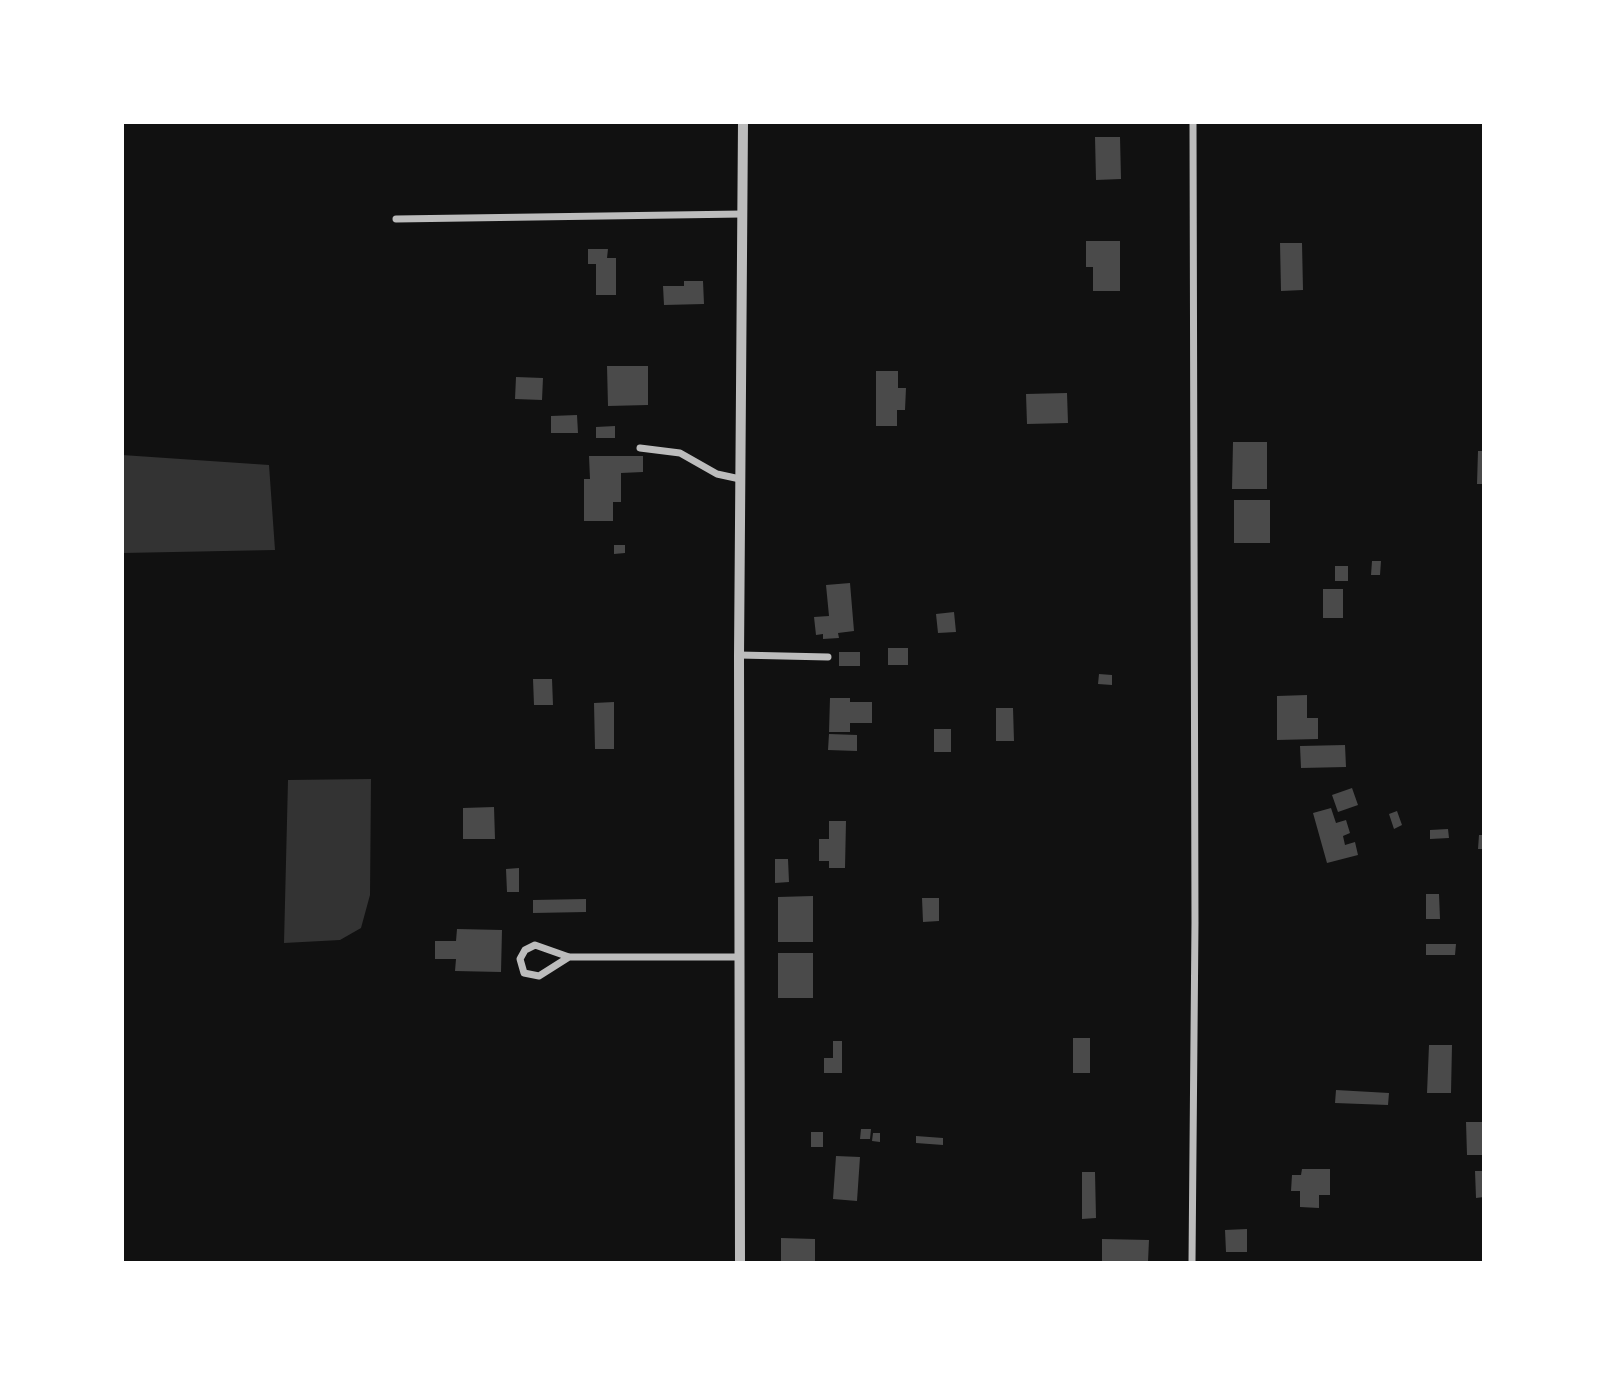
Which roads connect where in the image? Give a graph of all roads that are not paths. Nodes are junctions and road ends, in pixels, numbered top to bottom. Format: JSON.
{"nodes":[{"id":1,"x":743,"y":122,"type":"edge"},
{"id":2,"x":1193,"y":122,"type":"edge"},
{"id":3,"x":742,"y":214,"type":"junction"},
{"id":4,"x":396,"y":219,"type":"dead end"},
{"id":5,"x":640,"y":448,"type":"dead end"},
{"id":6,"x":740,"y":479,"type":"junction"},
{"id":7,"x":739,"y":655,"type":"junction"},
{"id":8,"x":828,"y":657,"type":"dead end"},
{"id":9,"x":569,"y":957,"type":"junction"},
{"id":10,"x":740,"y":957,"type":"junction"},
{"id":11,"x":740,"y":1262,"type":"edge"},
{"id":12,"x":1192,"y":1262,"type":"edge"}],
"edges":[{"from":1,"to":3,"type":"street"},
{"from":2,"to":12,"type":"street"},
{"from":3,"to":4,"type":"street"},
{"from":3,"to":6,"type":"street"},
{"from":5,"to":6,"type":"street"},
{"from":6,"to":7,"type":"street"},
{"from":7,"to":8,"type":"street"},
{"from":7,"to":10,"type":"street"},
{"from":9,"to":9,"type":"street"},
{"from":9,"to":10,"type":"street"},
{"from":10,"to":11,"type":"street"}]}
